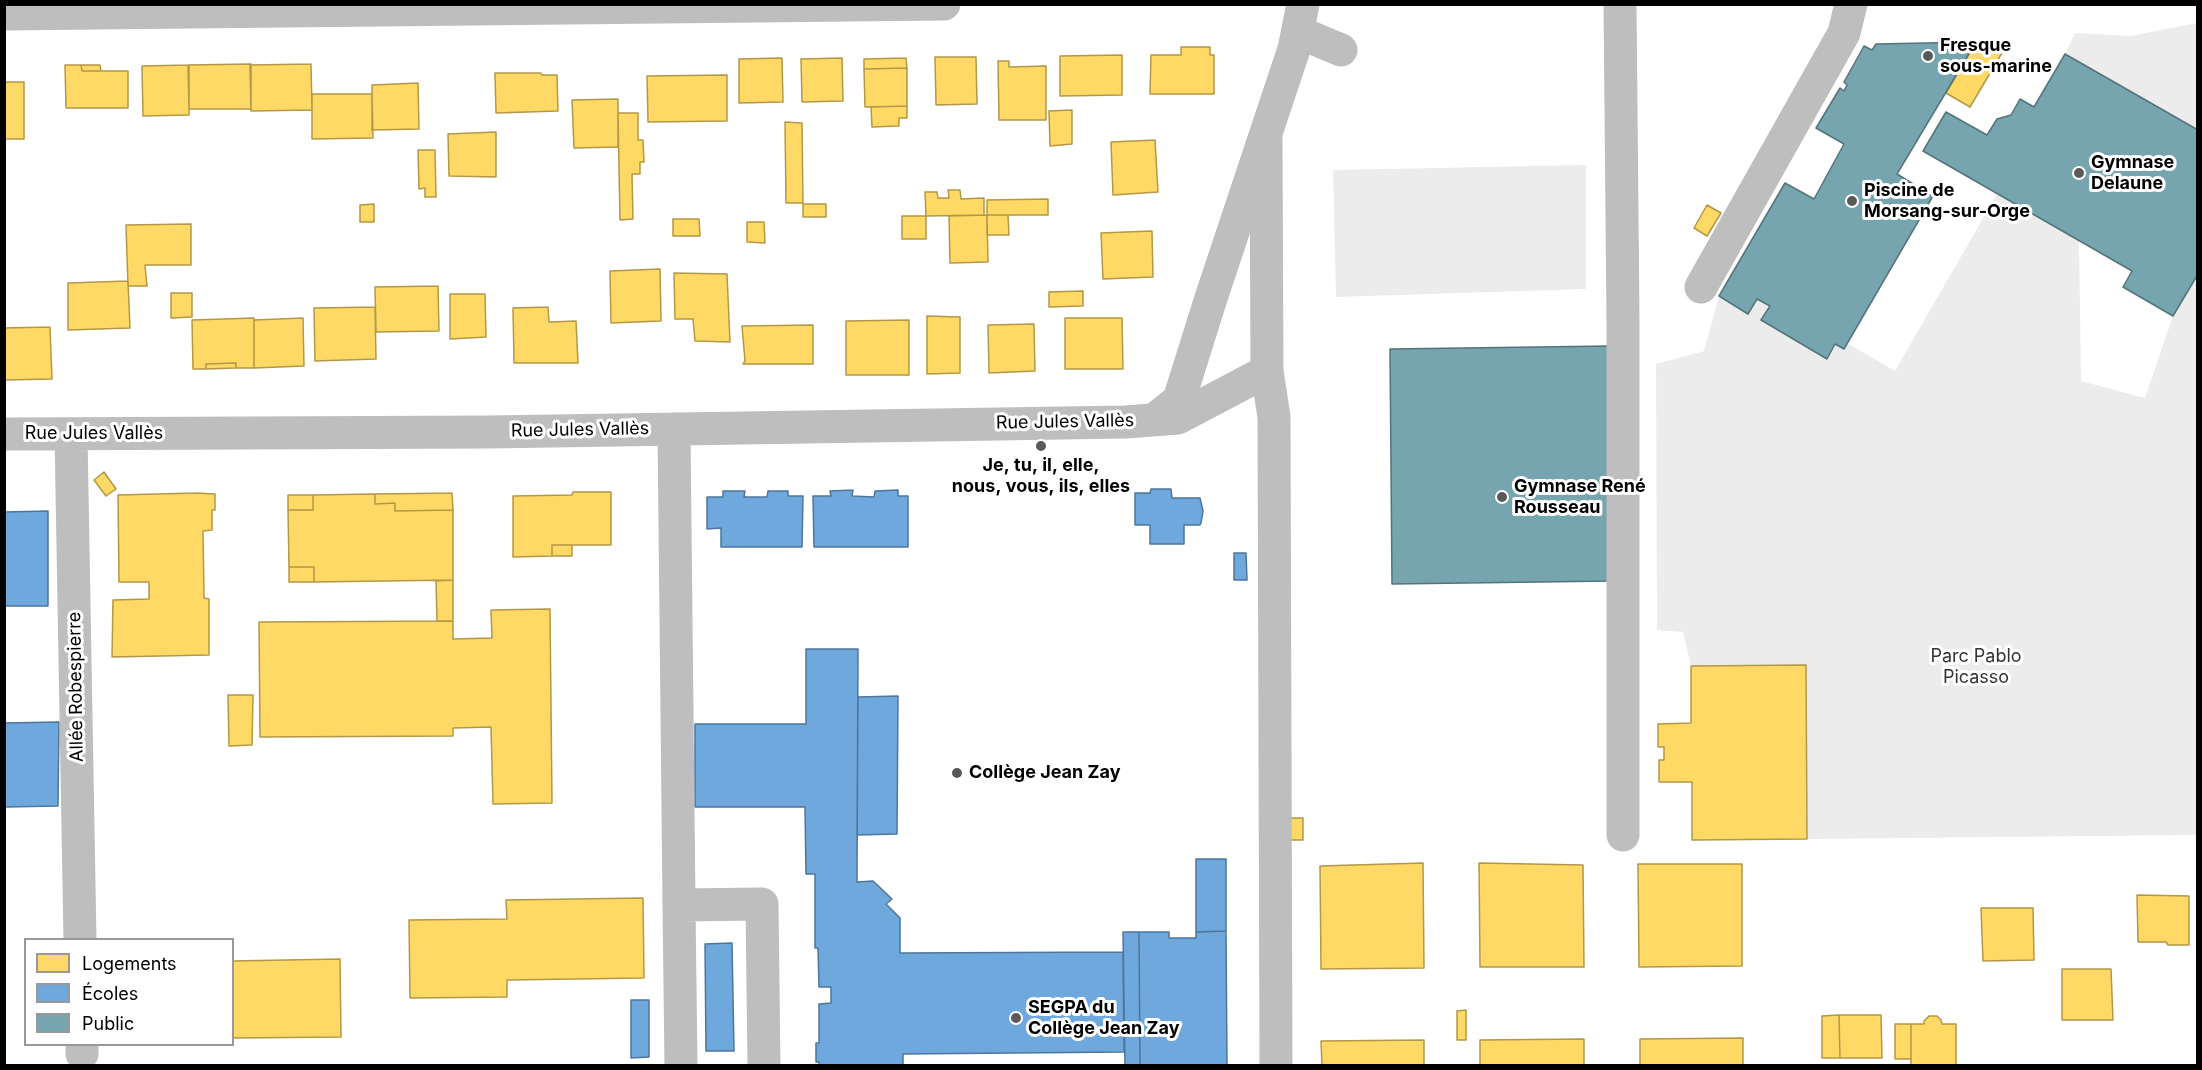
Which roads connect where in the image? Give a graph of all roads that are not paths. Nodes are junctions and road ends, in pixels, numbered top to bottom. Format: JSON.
{"nodes":[{"id":1,"x":944,"y":4,"type":"edge"},
{"id":2,"x":1620,"y":4,"type":"edge"},
{"id":3,"x":1851,"y":4,"type":"edge"},
{"id":4,"x":4,"y":14,"type":"edge"},
{"id":5,"x":1300,"y":18,"type":"edge"},
{"id":6,"x":1341,"y":50,"type":"dead end"},
{"id":7,"x":1266,"y":139,"type":"junction"},
{"id":8,"x":1701,"y":287,"type":"dead end"},
{"id":9,"x":1267,"y":371,"type":"junction"},
{"id":10,"x":1154,"y":420,"type":"junction"},
{"id":11,"x":674,"y":429,"type":"junction"},
{"id":12,"x":4,"y":434,"type":"edge"},
{"id":13,"x":71,"y":435,"type":"junction"},
{"id":14,"x":1623,"y":836,"type":"dead end"},
{"id":15,"x":679,"y":905,"type":"junction"},
{"id":16,"x":80,"y":938,"type":"edge"},
{"id":17,"x":681,"y":1065,"type":"edge"},
{"id":18,"x":764,"y":1065,"type":"edge"},
{"id":19,"x":1276,"y":1065,"type":"edge"}],
"edges":[{"from":1,"to":4,"type":"street"},
{"from":2,"to":14,"type":"street"},
{"from":3,"to":8,"type":"street"},
{"from":5,"to":6,"type":"street"},
{"from":5,"to":7,"type":"street","name":"Rue Jules Vallès"},
{"from":7,"to":9,"type":"street"},
{"from":7,"to":10,"type":"street","name":"Rue Jules Vallès"},
{"from":9,"to":10,"type":"street","name":"Rue Jules Vallès"},
{"from":9,"to":19,"type":"street"},
{"from":10,"to":11,"type":"street","name":"Rue Jules Vallès"},
{"from":11,"to":13,"type":"street","name":"Rue Jules Vallès"},
{"from":11,"to":15,"type":"street"},
{"from":12,"to":13,"type":"street","name":"Rue Jules Vallès"},
{"from":13,"to":16,"type":"street","name":"Allée Robespierre"},
{"from":15,"to":17,"type":"street"},
{"from":15,"to":18,"type":"street"}]}
